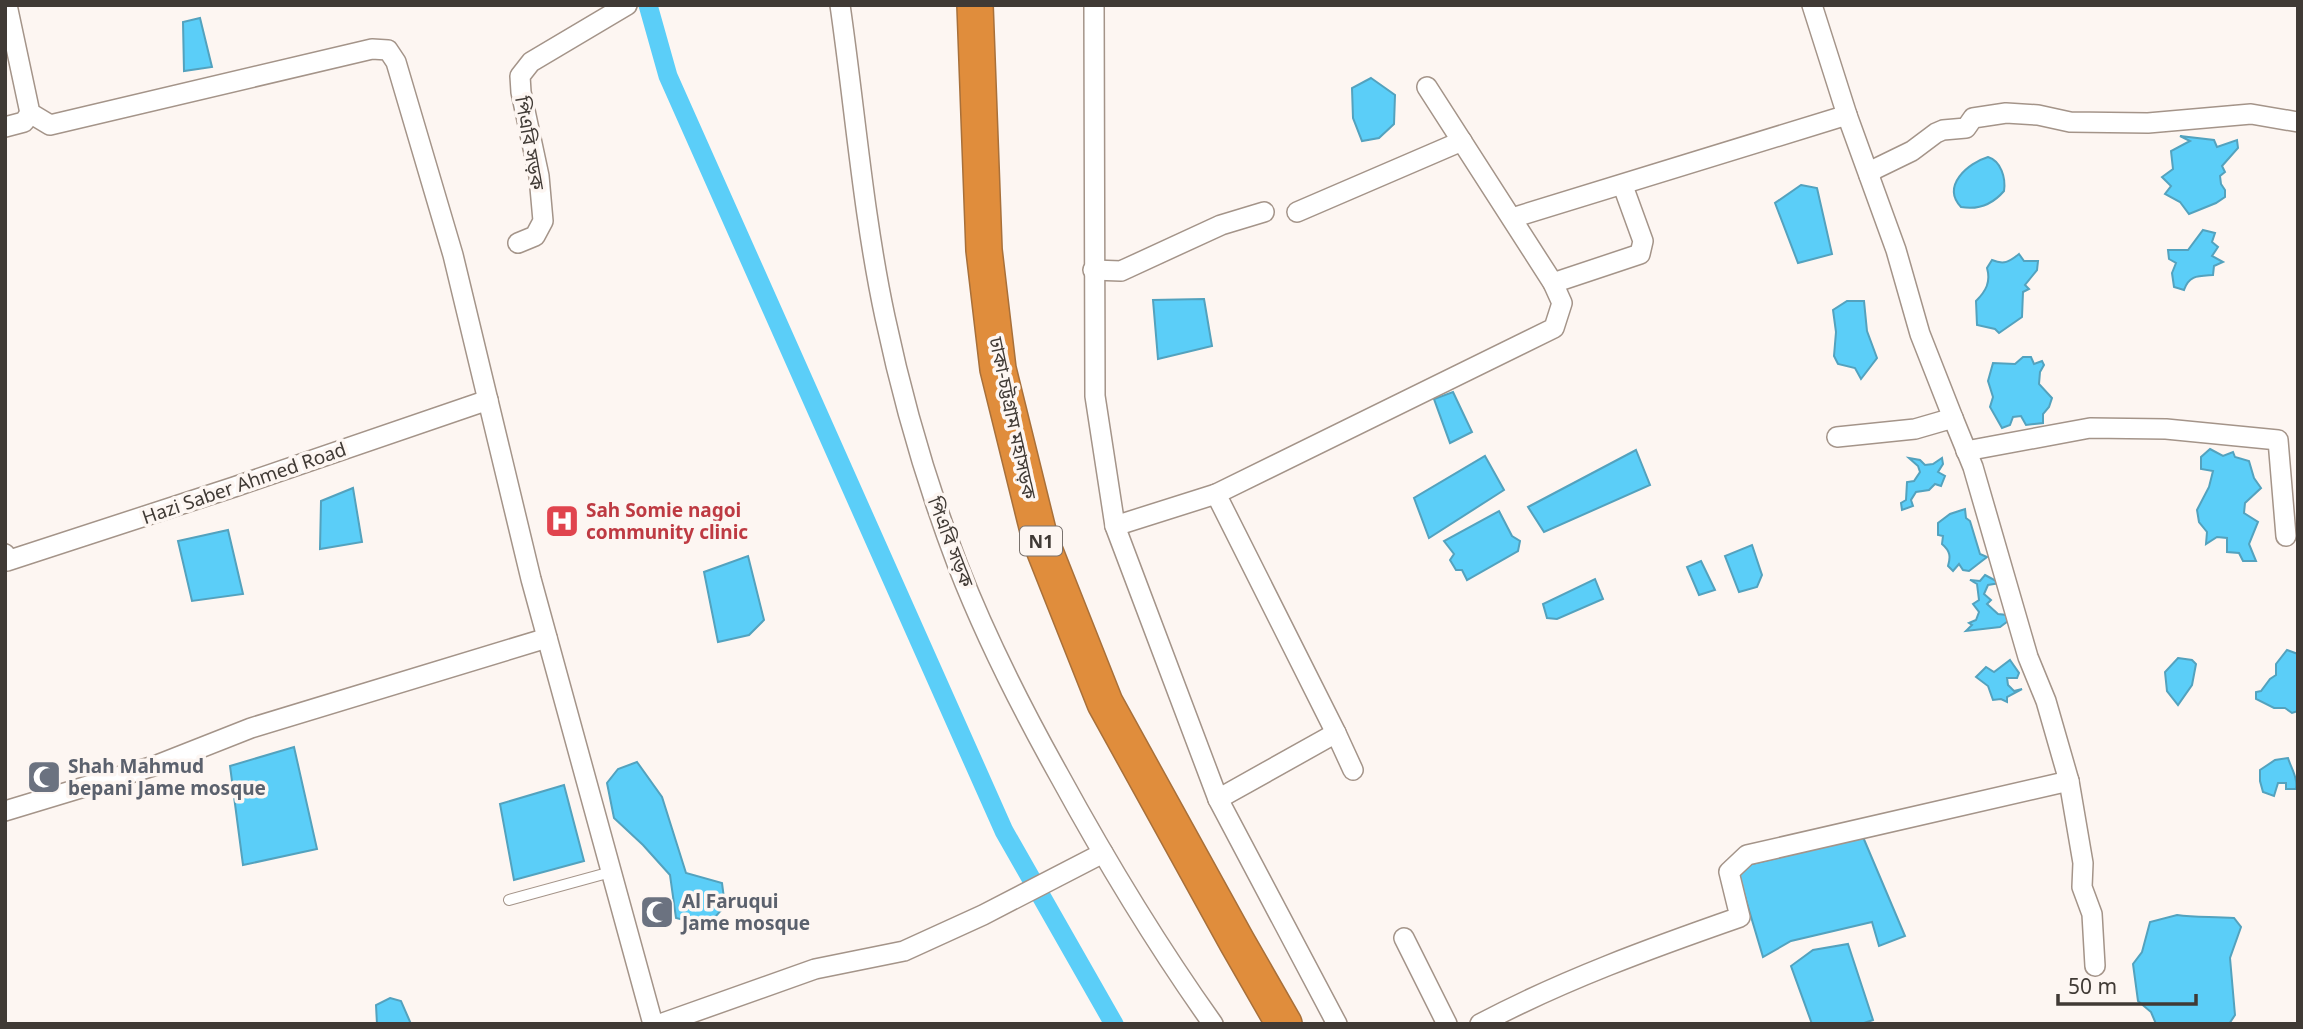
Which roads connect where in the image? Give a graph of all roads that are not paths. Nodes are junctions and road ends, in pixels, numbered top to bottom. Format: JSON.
{"nodes":[{"id":1,"x":7,"y":5,"type":"edge"},
{"id":2,"x":840,"y":5,"type":"edge"},
{"id":3,"x":951,"y":5,"type":"edge"},
{"id":4,"x":975,"y":5,"type":"edge"},
{"id":5,"x":1094,"y":5,"type":"edge"},
{"id":6,"x":1812,"y":5,"type":"edge"},
{"id":7,"x":620,"y":9,"type":"edge"},
{"id":8,"x":1427,"y":87,"type":"dead end"},
{"id":9,"x":30,"y":113,"type":"junction"},
{"id":10,"x":1847,"y":115,"type":"junction"},
{"id":11,"x":2298,"y":122,"type":"edge"},
{"id":12,"x":5,"y":127,"type":"edge"},
{"id":13,"x":1462,"y":141,"type":"junction"},
{"id":14,"x":1869,"y":174,"type":"junction"},
{"id":15,"x":1623,"y":186,"type":"junction"},
{"id":16,"x":1264,"y":212,"type":"dead end"},
{"id":17,"x":1297,"y":212,"type":"dead end"},
{"id":18,"x":1511,"y":218,"type":"junction"},
{"id":19,"x":519,"y":243,"type":"dead end"},
{"id":20,"x":1093,"y":270,"type":"junction"},
{"id":21,"x":1553,"y":283,"type":"junction"},
{"id":22,"x":488,"y":400,"type":"junction"},
{"id":23,"x":1953,"y":418,"type":"junction"},
{"id":24,"x":1837,"y":437,"type":"dead end"},
{"id":25,"x":1966,"y":451,"type":"junction"},
{"id":26,"x":1216,"y":494,"type":"junction"},
{"id":27,"x":1115,"y":526,"type":"junction"},
{"id":28,"x":2286,"y":536,"type":"dead end"},
{"id":29,"x":5,"y":554,"type":"edge"},
{"id":30,"x":547,"y":638,"type":"junction"},
{"id":31,"x":1336,"y":733,"type":"junction"},
{"id":32,"x":1353,"y":770,"type":"dead end"},
{"id":33,"x":2069,"y":781,"type":"junction"},
{"id":34,"x":1218,"y":799,"type":"junction"},
{"id":35,"x":5,"y":811,"type":"edge"},
{"id":36,"x":1102,"y":853,"type":"junction"},
{"id":37,"x":611,"y":872,"type":"junction"},
{"id":38,"x":509,"y":900,"type":"dead end"},
{"id":39,"x":1404,"y":938,"type":"dead end"},
{"id":40,"x":2095,"y":966,"type":"dead end"},
{"id":41,"x":653,"y":1024,"type":"edge"},
{"id":42,"x":660,"y":1024,"type":"edge"},
{"id":43,"x":1213,"y":1024,"type":"edge"},
{"id":44,"x":1257,"y":1024,"type":"edge"},
{"id":45,"x":1284,"y":1024,"type":"edge"},
{"id":46,"x":1337,"y":1024,"type":"edge"},
{"id":47,"x":1447,"y":1024,"type":"edge"},
{"id":48,"x":1480,"y":1024,"type":"edge"}],
"edges":[{"from":1,"to":9,"type":"street"},
{"from":2,"to":36,"type":"street","name":"পিএবি সড়ক"},
{"from":3,"to":44,"type":"highway","name":"ঢাকা-চট্টগ্রাম মহাসড়ক","number":"N1"},
{"from":4,"to":45,"type":"highway","name":"ঢাকা-চট্টগ্রাম মহাসড়ক","number":"N1"},
{"from":5,"to":20,"type":"street"},
{"from":6,"to":10,"type":"street"},
{"from":7,"to":19,"type":"street","name":"পিএবি সড়ক"},
{"from":8,"to":13,"type":"street"},
{"from":9,"to":12,"type":"street"},
{"from":9,"to":22,"type":"street"},
{"from":10,"to":14,"type":"street"},
{"from":10,"to":15,"type":"street"},
{"from":11,"to":14,"type":"street"},
{"from":13,"to":17,"type":"street"},
{"from":13,"to":18,"type":"street"},
{"from":14,"to":23,"type":"street"},
{"from":15,"to":18,"type":"street"},
{"from":15,"to":21,"type":"street"},
{"from":16,"to":20,"type":"street"},
{"from":18,"to":21,"type":"street"},
{"from":20,"to":27,"type":"street"},
{"from":21,"to":26,"type":"street"},
{"from":22,"to":29,"type":"street","name":"Hazi Saber Ahmed Road"},
{"from":22,"to":30,"type":"street"},
{"from":23,"to":24,"type":"street"},
{"from":23,"to":25,"type":"street"},
{"from":25,"to":28,"type":"street"},
{"from":25,"to":33,"type":"street"},
{"from":26,"to":27,"type":"street"},
{"from":26,"to":31,"type":"street"},
{"from":27,"to":34,"type":"street"},
{"from":30,"to":35,"type":"street"},
{"from":30,"to":37,"type":"street"},
{"from":31,"to":32,"type":"street"},
{"from":31,"to":34,"type":"street"},
{"from":33,"to":40,"type":"street"},
{"from":33,"to":48,"type":"street"},
{"from":34,"to":46,"type":"street"},
{"from":36,"to":42,"type":"street"},
{"from":36,"to":43,"type":"street","name":"পিএবি সড়ক"},
{"from":37,"to":38,"type":"lane"},
{"from":37,"to":41,"type":"street"},
{"from":39,"to":47,"type":"street"}]}
